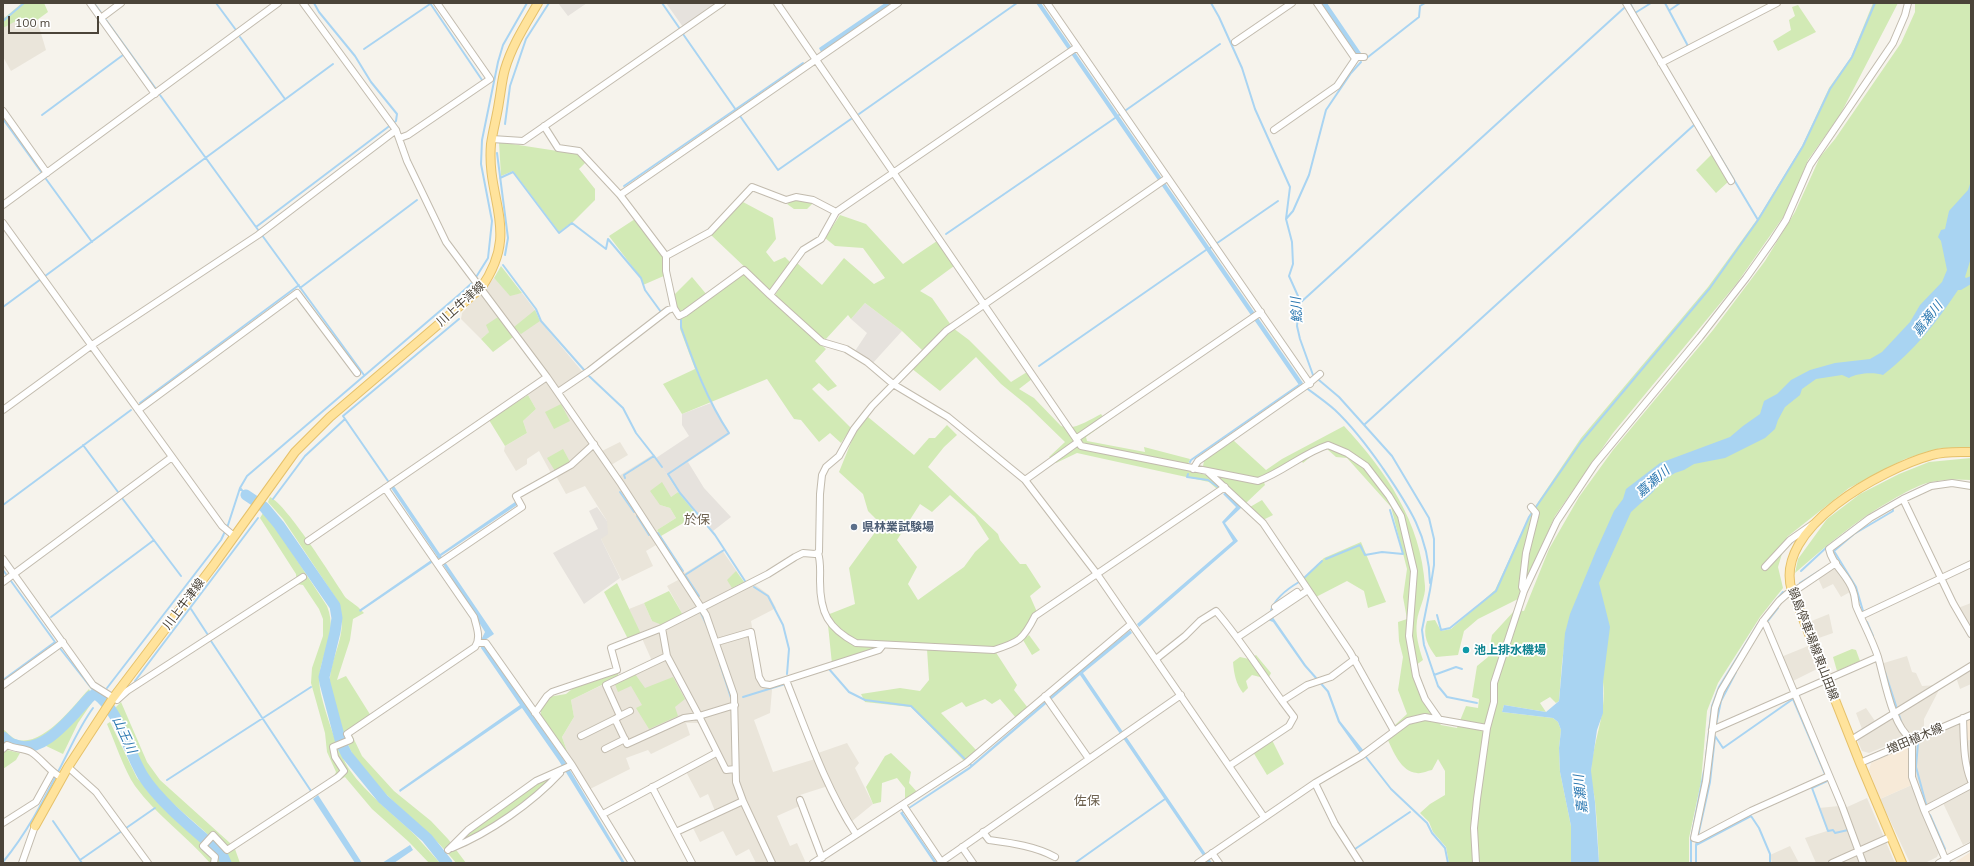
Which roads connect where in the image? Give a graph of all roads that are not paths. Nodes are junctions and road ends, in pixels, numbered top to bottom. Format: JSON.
{"nodes":[{"id":1,"x":90,"y":3,"type":"edge"},
{"id":2,"x":122,"y":3,"type":"edge"},
{"id":3,"x":278,"y":3,"type":"edge"},
{"id":4,"x":303,"y":3,"type":"edge"},
{"id":5,"x":437,"y":3,"type":"edge"},
{"id":6,"x":538,"y":3,"type":"edge"},
{"id":7,"x":722,"y":3,"type":"edge"},
{"id":8,"x":777,"y":3,"type":"edge"},
{"id":9,"x":898,"y":3,"type":"edge"},
{"id":10,"x":1047,"y":3,"type":"edge"},
{"id":11,"x":1292,"y":3,"type":"edge"},
{"id":12,"x":1317,"y":3,"type":"edge"},
{"id":13,"x":1626,"y":3,"type":"edge"},
{"id":14,"x":1777,"y":3,"type":"edge"},
{"id":15,"x":1908,"y":3,"type":"edge"},
{"id":16,"x":101,"y":18,"type":"junction"},
{"id":17,"x":1235,"y":42,"type":"dead end"},
{"id":18,"x":1077,"y":47,"type":"junction"},
{"id":19,"x":1364,"y":57,"type":"dead end"},
{"id":20,"x":1356,"y":58,"type":"junction"},
{"id":21,"x":816,"y":59,"type":"junction"},
{"id":22,"x":1664,"y":62,"type":"junction"},
{"id":23,"x":155,"y":94,"type":"junction"},
{"id":24,"x":3,"y":111,"type":"edge"},
{"id":25,"x":544,"y":126,"type":"junction"},
{"id":26,"x":396,"y":130,"type":"junction"},
{"id":27,"x":1274,"y":130,"type":"dead end"},
{"id":28,"x":400,"y":138,"type":"junction"},
{"id":29,"x":492,"y":139,"type":"junction"},
{"id":30,"x":47,"y":173,"type":"junction"},
{"id":31,"x":895,"y":173,"type":"junction"},
{"id":32,"x":1163,"y":180,"type":"junction"},
{"id":33,"x":1731,"y":181,"type":"dead end"},
{"id":34,"x":620,"y":195,"type":"junction"},
{"id":35,"x":3,"y":206,"type":"edge"},
{"id":36,"x":836,"y":212,"type":"junction"},
{"id":37,"x":3,"y":223,"type":"edge"},
{"id":38,"x":666,"y":256,"type":"junction"},
{"id":39,"x":479,"y":286,"type":"junction"},
{"id":40,"x":770,"y":295,"type":"junction"},
{"id":41,"x":984,"y":304,"type":"junction"},
{"id":42,"x":674,"y":308,"type":"junction"},
{"id":43,"x":1259,"y":313,"type":"junction"},
{"id":44,"x":92,"y":345,"type":"junction"},
{"id":45,"x":357,"y":373,"type":"dead end"},
{"id":46,"x":1320,"y":374,"type":"dead end"},
{"id":47,"x":547,"y":377,"type":"junction"},
{"id":48,"x":893,"y":384,"type":"junction"},
{"id":49,"x":1306,"y":386,"type":"junction"},
{"id":50,"x":558,"y":392,"type":"junction"},
{"id":51,"x":3,"y":410,"type":"edge"},
{"id":52,"x":138,"y":410,"type":"junction"},
{"id":53,"x":1078,"y":440,"type":"junction"},
{"id":54,"x":594,"y":444,"type":"junction"},
{"id":55,"x":1971,"y":452,"type":"edge"},
{"id":56,"x":172,"y":457,"type":"junction"},
{"id":57,"x":1193,"y":469,"type":"junction"},
{"id":58,"x":1208,"y":472,"type":"junction"},
{"id":59,"x":1025,"y":480,"type":"junction"},
{"id":60,"x":1971,"y":486,"type":"edge"},
{"id":61,"x":1225,"y":487,"type":"junction"},
{"id":62,"x":385,"y":488,"type":"junction"},
{"id":63,"x":1903,"y":499,"type":"junction"},
{"id":64,"x":1531,"y":508,"type":"dead end"},
{"id":65,"x":1815,"y":523,"type":"junction"},
{"id":66,"x":232,"y":534,"type":"junction"},
{"id":67,"x":308,"y":541,"type":"dead end"},
{"id":68,"x":818,"y":553,"type":"junction"},
{"id":69,"x":3,"y":559,"type":"edge"},
{"id":70,"x":438,"y":561,"type":"junction"},
{"id":71,"x":1836,"y":563,"type":"junction"},
{"id":72,"x":1971,"y":564,"type":"edge"},
{"id":73,"x":1766,"y":567,"type":"dead end"},
{"id":74,"x":14,"y":574,"type":"junction"},
{"id":75,"x":1097,"y":574,"type":"junction"},
{"id":76,"x":303,"y":577,"type":"dead end"},
{"id":77,"x":1941,"y":578,"type":"junction"},
{"id":78,"x":4,"y":581,"type":"edge"},
{"id":79,"x":1307,"y":588,"type":"junction"},
{"id":80,"x":1792,"y":591,"type":"junction"},
{"id":81,"x":1524,"y":592,"type":"junction"},
{"id":82,"x":1275,"y":606,"type":"dead end"},
{"id":83,"x":702,"y":608,"type":"junction"},
{"id":84,"x":1861,"y":616,"type":"junction"},
{"id":85,"x":1765,"y":623,"type":"junction"},
{"id":86,"x":1131,"y":624,"type":"junction"},
{"id":87,"x":662,"y":628,"type":"junction"},
{"id":88,"x":1971,"y":634,"type":"edge"},
{"id":89,"x":1238,"y":637,"type":"junction"},
{"id":90,"x":63,"y":642,"type":"junction"},
{"id":91,"x":717,"y":642,"type":"junction"},
{"id":92,"x":478,"y":643,"type":"junction"},
{"id":93,"x":883,"y":645,"type":"junction"},
{"id":94,"x":667,"y":656,"type":"junction"},
{"id":95,"x":1878,"y":657,"type":"junction"},
{"id":96,"x":1156,"y":659,"type":"junction"},
{"id":97,"x":1355,"y":659,"type":"junction"},
{"id":98,"x":1971,"y":666,"type":"edge"},
{"id":99,"x":1827,"y":679,"type":"junction"},
{"id":100,"x":786,"y":680,"type":"junction"},
{"id":101,"x":3,"y":685,"type":"edge"},
{"id":102,"x":1794,"y":694,"type":"junction"},
{"id":103,"x":1045,"y":696,"type":"junction"},
{"id":104,"x":1181,"y":696,"type":"junction"},
{"id":105,"x":113,"y":698,"type":"junction"},
{"id":106,"x":1282,"y":701,"type":"junction"},
{"id":107,"x":736,"y":705,"type":"junction"},
{"id":108,"x":630,"y":711,"type":"dead end"},
{"id":109,"x":1897,"y":711,"type":"junction"},
{"id":110,"x":535,"y":713,"type":"junction"},
{"id":111,"x":1971,"y":715,"type":"edge"},
{"id":112,"x":699,"y":716,"type":"junction"},
{"id":113,"x":617,"y":717,"type":"junction"},
{"id":114,"x":1963,"y":718,"type":"junction"},
{"id":115,"x":1439,"y":719,"type":"junction"},
{"id":116,"x":1487,"y":728,"type":"junction"},
{"id":117,"x":1712,"y":730,"type":"junction"},
{"id":118,"x":1394,"y":731,"type":"junction"},
{"id":119,"x":581,"y":736,"type":"dead end"},
{"id":120,"x":625,"y":739,"type":"junction"},
{"id":121,"x":1851,"y":740,"type":"junction"},
{"id":122,"x":1912,"y":740,"type":"junction"},
{"id":123,"x":4,"y":745,"type":"edge"},
{"id":124,"x":606,"y":749,"type":"dead end"},
{"id":125,"x":716,"y":753,"type":"junction"},
{"id":126,"x":1089,"y":759,"type":"junction"},
{"id":127,"x":1860,"y":763,"type":"junction"},
{"id":128,"x":572,"y":765,"type":"junction"},
{"id":129,"x":1229,"y":766,"type":"junction"},
{"id":130,"x":68,"y":767,"type":"junction"},
{"id":131,"x":735,"y":769,"type":"junction"},
{"id":132,"x":562,"y":771,"type":"junction"},
{"id":133,"x":52,"y":773,"type":"junction"},
{"id":134,"x":1829,"y":776,"type":"junction"},
{"id":135,"x":62,"y":778,"type":"junction"},
{"id":136,"x":1971,"y":781,"type":"edge"},
{"id":137,"x":1315,"y":783,"type":"junction"},
{"id":138,"x":1971,"y":785,"type":"edge"},
{"id":139,"x":652,"y":787,"type":"junction"},
{"id":140,"x":800,"y":800,"type":"dead end"},
{"id":141,"x":743,"y":801,"type":"junction"},
{"id":142,"x":903,"y":805,"type":"junction"},
{"id":143,"x":1924,"y":810,"type":"junction"},
{"id":144,"x":603,"y":814,"type":"junction"},
{"id":145,"x":1264,"y":816,"type":"junction"},
{"id":146,"x":3,"y":823,"type":"edge"},
{"id":147,"x":35,"y":826,"type":"joint"},
{"id":148,"x":676,"y":832,"type":"junction"},
{"id":149,"x":983,"y":832,"type":"junction"},
{"id":150,"x":856,"y":834,"type":"junction"},
{"id":151,"x":1890,"y":837,"type":"junction"},
{"id":152,"x":1971,"y":846,"type":"edge"},
{"id":153,"x":962,"y":847,"type":"junction"},
{"id":154,"x":1858,"y":848,"type":"junction"},
{"id":155,"x":1208,"y":856,"type":"junction"},
{"id":156,"x":1055,"y":857,"type":"dead end"},
{"id":157,"x":822,"y":858,"type":"junction"},
{"id":158,"x":1946,"y":861,"type":"edge"},
{"id":159,"x":942,"y":862,"type":"edge"},
{"id":160,"x":22,"y":863,"type":"edge"},
{"id":161,"x":148,"y":863,"type":"edge"},
{"id":162,"x":214,"y":863,"type":"edge"},
{"id":163,"x":632,"y":863,"type":"edge"},
{"id":164,"x":692,"y":863,"type":"edge"},
{"id":165,"x":772,"y":863,"type":"edge"},
{"id":166,"x":813,"y":863,"type":"edge"},
{"id":167,"x":973,"y":863,"type":"edge"},
{"id":168,"x":1198,"y":863,"type":"edge"},
{"id":169,"x":1219,"y":863,"type":"edge"},
{"id":170,"x":1360,"y":863,"type":"edge"},
{"id":171,"x":1476,"y":863,"type":"edge"},
{"id":172,"x":1832,"y":863,"type":"edge"},
{"id":173,"x":1863,"y":863,"type":"edge"},
{"id":174,"x":1902,"y":863,"type":"edge"},
{"id":175,"x":1939,"y":863,"type":"edge"}],
"edges":[{"from":1,"to":16,"type":"street"},
{"from":2,"to":16,"type":"street"},
{"from":3,"to":23,"type":"street"},
{"from":4,"to":26,"type":"street"},
{"from":5,"to":28,"type":"street"},
{"from":6,"to":29,"type":"main road","name":"川上牛津線"},
{"from":7,"to":25,"type":"street"},
{"from":8,"to":21,"type":"street"},
{"from":9,"to":21,"type":"street"},
{"from":10,"to":18,"type":"street"},
{"from":11,"to":17,"type":"street"},
{"from":12,"to":20,"type":"street"},
{"from":13,"to":22,"type":"street"},
{"from":14,"to":22,"type":"street"},
{"from":15,"to":81,"type":"street"},
{"from":16,"to":23,"type":"street"},
{"from":18,"to":31,"type":"street"},
{"from":18,"to":32,"type":"street"},
{"from":19,"to":20,"type":"street"},
{"from":20,"to":27,"type":"street"},
{"from":21,"to":31,"type":"street"},
{"from":21,"to":34,"type":"street"},
{"from":22,"to":33,"type":"street"},
{"from":23,"to":30,"type":"street"},
{"from":24,"to":30,"type":"street"},
{"from":25,"to":29,"type":"street"},
{"from":25,"to":34,"type":"street"},
{"from":26,"to":28,"type":"street"},
{"from":26,"to":44,"type":"street"},
{"from":28,"to":39,"type":"street"},
{"from":29,"to":39,"type":"main road","name":"川上牛津線"},
{"from":30,"to":35,"type":"street"},
{"from":31,"to":36,"type":"street"},
{"from":31,"to":41,"type":"street"},
{"from":32,"to":41,"type":"street"},
{"from":32,"to":43,"type":"street"},
{"from":34,"to":38,"type":"street"},
{"from":36,"to":38,"type":"street"},
{"from":36,"to":40,"type":"street"},
{"from":37,"to":44,"type":"street"},
{"from":38,"to":42,"type":"street"},
{"from":39,"to":47,"type":"street"},
{"from":39,"to":66,"type":"main road","name":"川上牛津線"},
{"from":40,"to":42,"type":"street"},
{"from":40,"to":48,"type":"street"},
{"from":41,"to":48,"type":"street"},
{"from":41,"to":53,"type":"street"},
{"from":42,"to":50,"type":"street"},
{"from":43,"to":49,"type":"street"},
{"from":43,"to":53,"type":"street"},
{"from":44,"to":51,"type":"street"},
{"from":44,"to":52,"type":"street"},
{"from":45,"to":52,"type":"street"},
{"from":46,"to":49,"type":"street"},
{"from":47,"to":50,"type":"street"},
{"from":47,"to":62,"type":"street"},
{"from":48,"to":59,"type":"street"},
{"from":48,"to":68,"type":"street"},
{"from":49,"to":57,"type":"street"},
{"from":50,"to":54,"type":"street"},
{"from":52,"to":56,"type":"street"},
{"from":53,"to":57,"type":"street"},
{"from":53,"to":59,"type":"street"},
{"from":54,"to":70,"type":"street"},
{"from":54,"to":83,"type":"street"},
{"from":55,"to":65,"type":"main road","name":"鍋島停車場線東山田線"},
{"from":56,"to":66,"type":"street"},
{"from":56,"to":74,"type":"street"},
{"from":57,"to":58,"type":"street"},
{"from":58,"to":61,"type":"street"},
{"from":58,"to":115,"type":"street"},
{"from":59,"to":75,"type":"street"},
{"from":60,"to":63,"type":"street"},
{"from":61,"to":75,"type":"street"},
{"from":61,"to":79,"type":"street"},
{"from":62,"to":67,"type":"street"},
{"from":62,"to":70,"type":"street"},
{"from":63,"to":71,"type":"street"},
{"from":63,"to":77,"type":"street"},
{"from":64,"to":81,"type":"street"},
{"from":65,"to":73,"type":"street"},
{"from":65,"to":80,"type":"main road","name":"鍋島停車場線東山田線"},
{"from":66,"to":105,"type":"main road","name":"川上牛津線"},
{"from":68,"to":83,"type":"street"},
{"from":68,"to":93,"type":"street"},
{"from":69,"to":74,"type":"street"},
{"from":70,"to":92,"type":"street"},
{"from":71,"to":80,"type":"street"},
{"from":71,"to":84,"type":"street"},
{"from":72,"to":77,"type":"street"},
{"from":74,"to":78,"type":"street"},
{"from":74,"to":90,"type":"street"},
{"from":75,"to":86,"type":"street"},
{"from":75,"to":93,"type":"street"},
{"from":76,"to":105,"type":"street"},
{"from":77,"to":84,"type":"street"},
{"from":77,"to":88,"type":"street"},
{"from":79,"to":82,"type":"street"},
{"from":79,"to":89,"type":"street"},
{"from":79,"to":97,"type":"street"},
{"from":80,"to":85,"type":"street"},
{"from":80,"to":99,"type":"main road","name":"鍋島停車場線東山田線"},
{"from":81,"to":116,"type":"street"},
{"from":83,"to":87,"type":"street"},
{"from":83,"to":91,"type":"street"},
{"from":84,"to":95,"type":"street"},
{"from":85,"to":102,"type":"street"},
{"from":85,"to":117,"type":"street"},
{"from":86,"to":96,"type":"street"},
{"from":86,"to":103,"type":"street"},
{"from":87,"to":94,"type":"street"},
{"from":87,"to":110,"type":"street"},
{"from":89,"to":96,"type":"street"},
{"from":89,"to":106,"type":"street"},
{"from":90,"to":101,"type":"street"},
{"from":90,"to":105,"type":"street"},
{"from":91,"to":100,"type":"street"},
{"from":91,"to":107,"type":"street"},
{"from":92,"to":110,"type":"street"},
{"from":92,"to":162,"type":"street"},
{"from":93,"to":100,"type":"street"},
{"from":94,"to":112,"type":"street"},
{"from":94,"to":113,"type":"street"},
{"from":95,"to":99,"type":"street"},
{"from":95,"to":109,"type":"street"},
{"from":96,"to":104,"type":"street"},
{"from":97,"to":106,"type":"street"},
{"from":97,"to":118,"type":"street"},
{"from":98,"to":109,"type":"street"},
{"from":99,"to":102,"type":"street"},
{"from":99,"to":121,"type":"main road","name":"鍋島停車場線東山田線"},
{"from":100,"to":150,"type":"street"},
{"from":102,"to":117,"type":"street"},
{"from":102,"to":134,"type":"street"},
{"from":103,"to":126,"type":"street"},
{"from":103,"to":142,"type":"street"},
{"from":104,"to":126,"type":"street"},
{"from":104,"to":129,"type":"street"},
{"from":105,"to":130,"type":"main road","name":"川上牛津線"},
{"from":106,"to":129,"type":"street"},
{"from":107,"to":112,"type":"street"},
{"from":107,"to":131,"type":"street"},
{"from":108,"to":113,"type":"street"},
{"from":109,"to":121,"type":"street"},
{"from":109,"to":122,"type":"street"},
{"from":110,"to":128,"type":"street"},
{"from":111,"to":114,"type":"street","name":"増田植木線"},
{"from":112,"to":120,"type":"street"},
{"from":112,"to":125,"type":"street"},
{"from":113,"to":119,"type":"street"},
{"from":113,"to":120,"type":"street"},
{"from":114,"to":122,"type":"street","name":"増田植木線"},
{"from":114,"to":136,"type":"street"},
{"from":115,"to":116,"type":"street"},
{"from":115,"to":118,"type":"street"},
{"from":116,"to":171,"type":"street"},
{"from":117,"to":134,"type":"street"},
{"from":118,"to":137,"type":"street"},
{"from":120,"to":124,"type":"street"},
{"from":121,"to":127,"type":"main road","name":"鍋島停車場線東山田線"},
{"from":122,"to":127,"type":"street","name":"増田植木線"},
{"from":122,"to":143,"type":"street"},
{"from":123,"to":133,"type":"street"},
{"from":125,"to":131,"type":"street"},
{"from":125,"to":139,"type":"street"},
{"from":126,"to":149,"type":"street"},
{"from":127,"to":151,"type":"main road","name":"鍋島停車場線東山田線"},
{"from":128,"to":132,"type":"street"},
{"from":128,"to":144,"type":"street"},
{"from":129,"to":145,"type":"street"},
{"from":130,"to":135,"type":"main road"},
{"from":130,"to":161,"type":"street"},
{"from":131,"to":141,"type":"street"},
{"from":132,"to":132,"type":"street"},
{"from":133,"to":135,"type":"street"},
{"from":133,"to":146,"type":"street"},
{"from":134,"to":154,"type":"street"},
{"from":135,"to":147,"type":"main road"},
{"from":137,"to":145,"type":"street"},
{"from":137,"to":170,"type":"street"},
{"from":138,"to":143,"type":"street"},
{"from":139,"to":144,"type":"street"},
{"from":139,"to":148,"type":"street"},
{"from":140,"to":157,"type":"street"},
{"from":141,"to":148,"type":"street"},
{"from":141,"to":165,"type":"street"},
{"from":142,"to":150,"type":"street"},
{"from":142,"to":159,"type":"street"},
{"from":143,"to":158,"type":"street"},
{"from":144,"to":163,"type":"street"},
{"from":145,"to":155,"type":"street"},
{"from":147,"to":160,"type":"street"},
{"from":148,"to":164,"type":"street"},
{"from":149,"to":153,"type":"street"},
{"from":149,"to":156,"type":"street"},
{"from":150,"to":157,"type":"street"},
{"from":151,"to":154,"type":"street"},
{"from":151,"to":174,"type":"main road","name":"鍋島停車場線東山田線"},
{"from":152,"to":158,"type":"street"},
{"from":153,"to":159,"type":"street"},
{"from":153,"to":167,"type":"street"},
{"from":154,"to":172,"type":"street"},
{"from":154,"to":173,"type":"street"},
{"from":155,"to":168,"type":"street"},
{"from":155,"to":169,"type":"street"},
{"from":157,"to":166,"type":"street"},
{"from":158,"to":175,"type":"street"}]}
